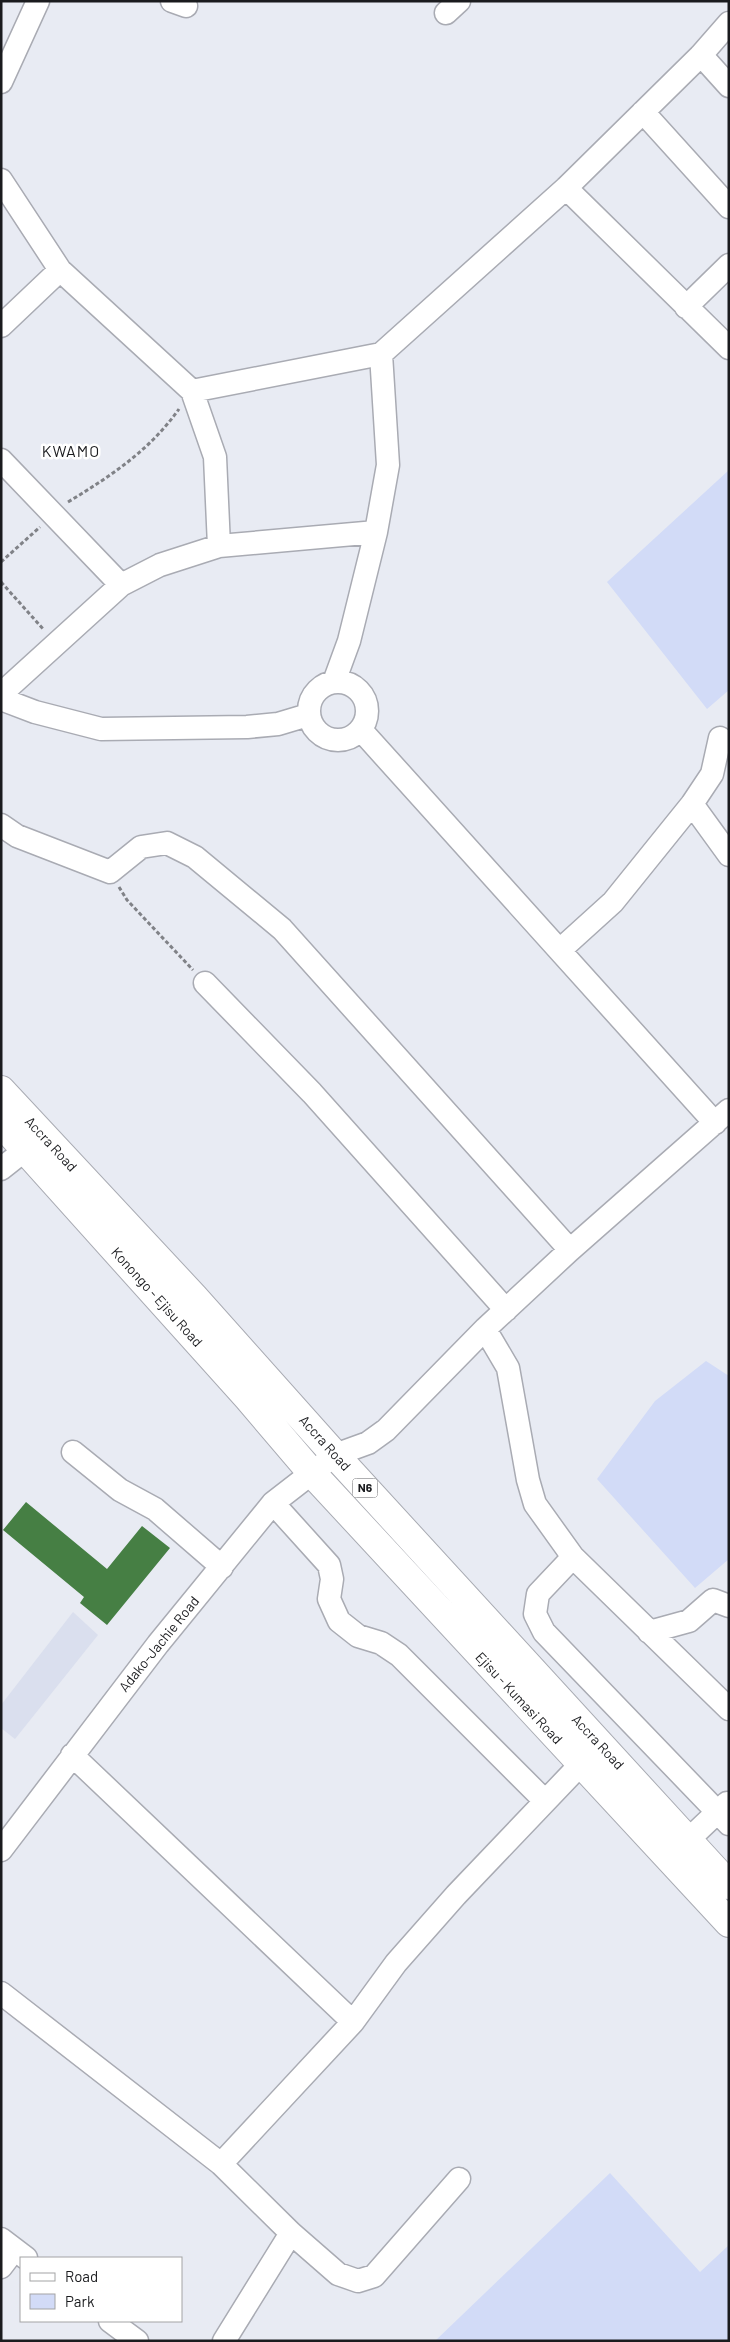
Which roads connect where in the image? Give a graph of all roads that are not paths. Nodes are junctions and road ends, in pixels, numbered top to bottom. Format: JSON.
{"nodes":[{"id":1,"x":38,"y":1,"type":"edge"},
{"id":2,"x":729,"y":23,"type":"edge"},
{"id":3,"x":702,"y":54,"type":"junction"},
{"id":4,"x":1,"y":82,"type":"edge"},
{"id":5,"x":729,"y":86,"type":"edge"},
{"id":6,"x":643,"y":112,"type":"junction"},
{"id":7,"x":1,"y":180,"type":"edge"},
{"id":8,"x":566,"y":188,"type":"junction"},
{"id":9,"x":729,"y":207,"type":"edge"},
{"id":10,"x":729,"y":265,"type":"edge"},
{"id":11,"x":60,"y":270,"type":"junction"},
{"id":12,"x":686,"y":307,"type":"junction"},
{"id":13,"x":1,"y":326,"type":"edge"},
{"id":14,"x":729,"y":348,"type":"edge"},
{"id":15,"x":381,"y":354,"type":"junction"},
{"id":16,"x":192,"y":391,"type":"junction"},
{"id":17,"x":1,"y":460,"type":"edge"},
{"id":18,"x":376,"y":532,"type":"junction"},
{"id":19,"x":219,"y":546,"type":"junction"},
{"id":20,"x":121,"y":585,"type":"junction"},
{"id":21,"x":334,"y":682,"type":"junction"},
{"id":22,"x":1,"y":694,"type":"edge"},
{"id":23,"x":1,"y":699,"type":"edge"},
{"id":24,"x":308,"y":715,"type":"junction"},
{"id":25,"x":361,"y":730,"type":"junction"},
{"id":26,"x":720,"y":738,"type":"dead end"},
{"id":27,"x":692,"y":804,"type":"junction"},
{"id":28,"x":1,"y":825,"type":"edge"},
{"id":29,"x":729,"y":855,"type":"edge"},
{"id":30,"x":560,"y":950,"type":"junction"},
{"id":31,"x":205,"y":983,"type":"road end"},
{"id":32,"x":1,"y":1090,"type":"edge"},
{"id":33,"x":722,"y":1116,"type":"edge"},
{"id":34,"x":1,"y":1123,"type":"edge"},
{"id":35,"x":26,"y":1150,"type":"junction"},
{"id":36,"x":1,"y":1169,"type":"edge"},
{"id":37,"x":570,"y":1250,"type":"junction"},
{"id":38,"x":506,"y":1310,"type":"junction"},
{"id":39,"x":485,"y":1329,"type":"junction"},
{"id":40,"x":73,"y":1452,"type":"dead end"},
{"id":41,"x":335,"y":1455,"type":"junction"},
{"id":42,"x":311,"y":1472,"type":"junction"},
{"id":43,"x":274,"y":1503,"type":"junction"},
{"id":44,"x":573,"y":1557,"type":"junction"},
{"id":45,"x":222,"y":1567,"type":"junction"},
{"id":46,"x":729,"y":1606,"type":"edge"},
{"id":47,"x":649,"y":1632,"type":"junction"},
{"id":48,"x":729,"y":1709,"type":"edge"},
{"id":49,"x":72,"y":1755,"type":"junction"},
{"id":50,"x":580,"y":1765,"type":"junction"},
{"id":51,"x":546,"y":1801,"type":"junction"},
{"id":52,"x":725,"y":1812,"type":"edge"},
{"id":53,"x":688,"y":1840,"type":"junction"},
{"id":54,"x":1,"y":1850,"type":"edge"},
{"id":55,"x":729,"y":1884,"type":"edge"},
{"id":56,"x":729,"y":1923,"type":"edge"},
{"id":57,"x":1,"y":1993,"type":"edge"},
{"id":58,"x":353,"y":2022,"type":"junction"},
{"id":59,"x":220,"y":2164,"type":"junction"},
{"id":60,"x":459,"y":2179,"type":"dead end"},
{"id":61,"x":291,"y":2233,"type":"junction"},
{"id":62,"x":111,"y":2322,"type":"edge"},
{"id":63,"x":137,"y":2341,"type":"edge"},
{"id":64,"x":224,"y":2341,"type":"edge"}],
"edges":[{"from":1,"to":4,"type":"street"},
{"from":2,"to":3,"type":"street"},
{"from":3,"to":5,"type":"street"},
{"from":3,"to":6,"type":"street"},
{"from":6,"to":8,"type":"street"},
{"from":6,"to":9,"type":"street"},
{"from":7,"to":11,"type":"street"},
{"from":8,"to":12,"type":"street"},
{"from":8,"to":15,"type":"street"},
{"from":10,"to":12,"type":"street"},
{"from":11,"to":13,"type":"street"},
{"from":11,"to":16,"type":"street"},
{"from":12,"to":14,"type":"street"},
{"from":15,"to":16,"type":"street"},
{"from":15,"to":18,"type":"street"},
{"from":16,"to":19,"type":"street"},
{"from":17,"to":20,"type":"street"},
{"from":18,"to":19,"type":"street"},
{"from":18,"to":21,"type":"street"},
{"from":19,"to":20,"type":"street"},
{"from":20,"to":22,"type":"street"},
{"from":21,"to":24,"type":"street"},
{"from":21,"to":25,"type":"street"},
{"from":23,"to":24,"type":"street"},
{"from":24,"to":25,"type":"street"},
{"from":25,"to":30,"type":"street"},
{"from":26,"to":27,"type":"street"},
{"from":27,"to":29,"type":"street"},
{"from":27,"to":30,"type":"street"},
{"from":28,"to":37,"type":"street"},
{"from":30,"to":33,"type":"street"},
{"from":31,"to":38,"type":"street"},
{"from":32,"to":41,"type":"highway","name":"Accra Road","number":"N6"},
{"from":33,"to":37,"type":"street","name":"Adako-Jachie Road"},
{"from":34,"to":35,"type":"highway","name":"Konongo - Ejisu Road","number":"N6"},
{"from":35,"to":36,"type":"street"},
{"from":35,"to":42,"type":"highway","name":"Konongo - Ejisu Road","number":"N6"},
{"from":37,"to":38,"type":"street","name":"Adako-Jachie Road"},
{"from":38,"to":39,"type":"street","name":"Adako-Jachie Road"},
{"from":39,"to":41,"type":"street","name":"Adako-Jachie Road"},
{"from":39,"to":44,"type":"street"},
{"from":40,"to":45,"type":"street"},
{"from":41,"to":42,"type":"street","name":"Adako-Jachie Road"},
{"from":41,"to":53,"type":"highway","name":"Accra Road","number":"N6"},
{"from":42,"to":43,"type":"street","name":"Adako-Jachie Road"},
{"from":42,"to":50,"type":"highway","name":"Ejisu - Kumasi Road","number":"N6"},
{"from":43,"to":45,"type":"street","name":"Adako-Jachie Road"},
{"from":43,"to":51,"type":"street"},
{"from":44,"to":47,"type":"street"},
{"from":44,"to":52,"type":"street"},
{"from":45,"to":49,"type":"street","name":"Adako-Jachie Road"},
{"from":46,"to":47,"type":"street"},
{"from":47,"to":48,"type":"street"},
{"from":49,"to":54,"type":"street","name":"Adako-Jachie Road"},
{"from":49,"to":58,"type":"street"},
{"from":50,"to":51,"type":"street"},
{"from":50,"to":56,"type":"highway","name":"Ejisu - Kumasi Road","number":"N6"},
{"from":51,"to":58,"type":"street"},
{"from":52,"to":53,"type":"street"},
{"from":53,"to":55,"type":"highway","name":"Accra Road","number":"N6"},
{"from":57,"to":59,"type":"street"},
{"from":58,"to":59,"type":"street"},
{"from":59,"to":61,"type":"street"},
{"from":60,"to":61,"type":"street"},
{"from":61,"to":64,"type":"street"},
{"from":62,"to":63,"type":"street"}]}
